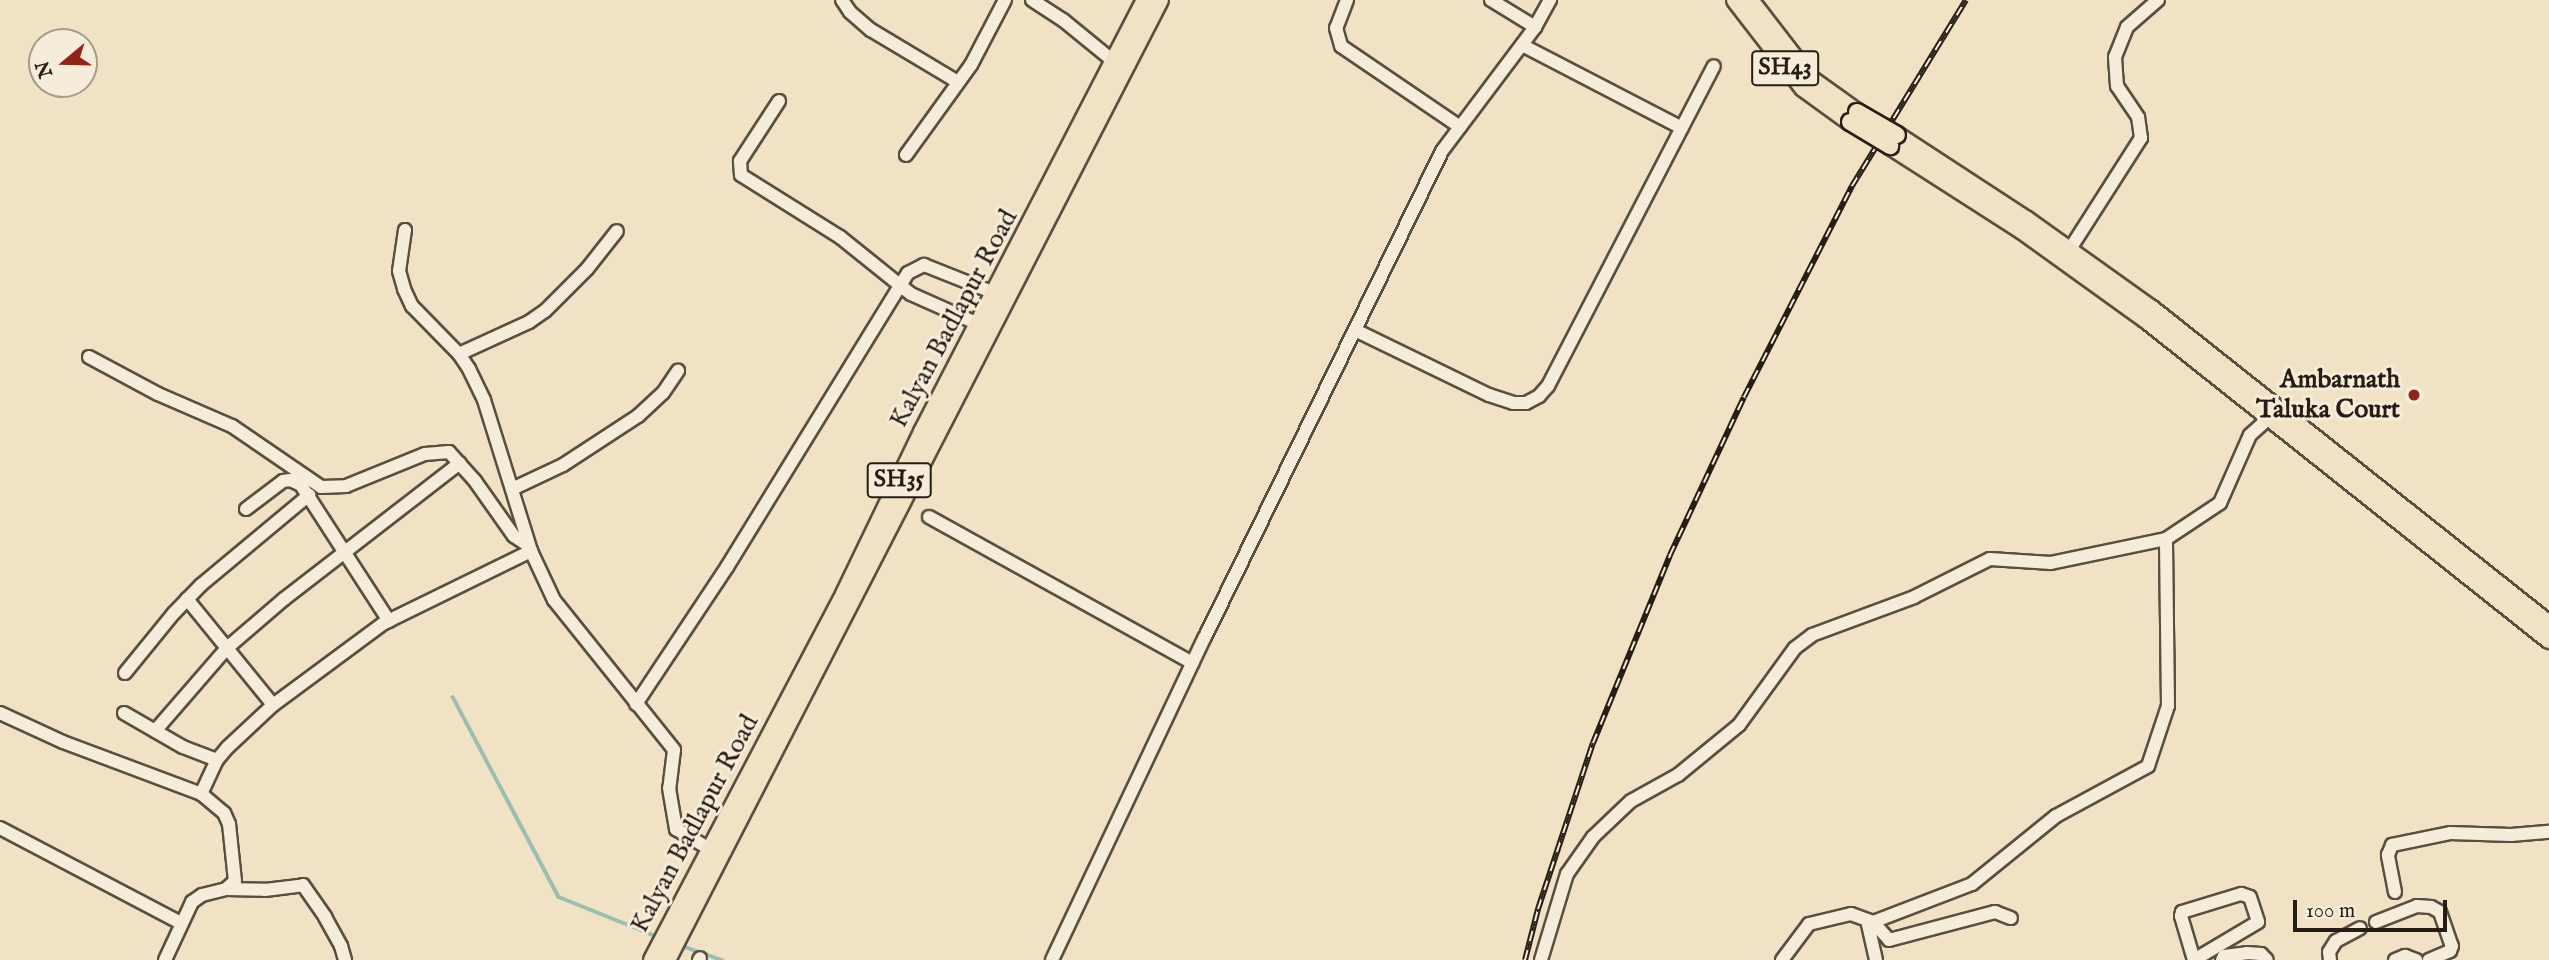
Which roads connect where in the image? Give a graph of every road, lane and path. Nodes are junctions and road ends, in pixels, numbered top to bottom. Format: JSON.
{"nodes":[{"id":1,"x":842,"y":0,"type":"edge"},
{"id":2,"x":1005,"y":0,"type":"edge"},
{"id":3,"x":1032,"y":0,"type":"edge"},
{"id":4,"x":1347,"y":0,"type":"edge"},
{"id":5,"x":1491,"y":0,"type":"edge"},
{"id":6,"x":1550,"y":0,"type":"edge"},
{"id":7,"x":1735,"y":0,"type":"edge"},
{"id":8,"x":1750,"y":0,"type":"edge"},
{"id":9,"x":2158,"y":0,"type":"edge"},
{"id":10,"x":1150,"y":5,"type":"edge"},
{"id":11,"x":1535,"y":27,"type":"junction"},
{"id":12,"x":1522,"y":45,"type":"junction"},
{"id":13,"x":1112,"y":60,"type":"junction"},
{"id":14,"x":1714,"y":66,"type":"dead end"},
{"id":15,"x":958,"y":82,"type":"junction"},
{"id":16,"x":779,"y":101,"type":"dead end"},
{"id":17,"x":1854,"y":117,"type":"junction"},
{"id":18,"x":1460,"y":127,"type":"junction"},
{"id":19,"x":1682,"y":128,"type":"junction"},
{"id":20,"x":1894,"y":141,"type":"junction"},
{"id":21,"x":906,"y":155,"type":"dead end"},
{"id":22,"x":405,"y":230,"type":"dead end"},
{"id":23,"x":617,"y":231,"type":"dead end"},
{"id":24,"x":2070,"y":249,"type":"junction"},
{"id":25,"x":898,"y":284,"type":"junction"},
{"id":26,"x":1002,"y":296,"type":"junction"},
{"id":27,"x":978,"y":324,"type":"junction"},
{"id":28,"x":1355,"y":330,"type":"junction"},
{"id":29,"x":459,"y":354,"type":"junction"},
{"id":30,"x":89,"y":357,"type":"dead end"},
{"id":31,"x":678,"y":371,"type":"dead end"},
{"id":32,"x":946,"y":403,"type":"junction"},
{"id":33,"x":2274,"y":412,"type":"junction"},
{"id":34,"x":460,"y":463,"type":"junction"},
{"id":35,"x":512,"y":489,"type":"junction"},
{"id":36,"x":309,"y":495,"type":"junction"},
{"id":37,"x":246,"y":509,"type":"dead end"},
{"id":38,"x":929,"y":517,"type":"dead end"},
{"id":39,"x":2166,"y":539,"type":"junction"},
{"id":40,"x":530,"y":548,"type":"junction"},
{"id":41,"x":344,"y":553,"type":"junction"},
{"id":42,"x":187,"y":599,"type":"junction"},
{"id":43,"x":389,"y":621,"type":"junction"},
{"id":44,"x":2549,"y":624,"type":"edge"},
{"id":45,"x":2549,"y":640,"type":"edge"},
{"id":46,"x":227,"y":648,"type":"junction"},
{"id":47,"x":1192,"y":663,"type":"junction"},
{"id":48,"x":125,"y":673,"type":"dead end"},
{"id":49,"x":636,"y":704,"type":"junction"},
{"id":50,"x":274,"y":705,"type":"junction"},
{"id":51,"x":0,"y":713,"type":"edge"},
{"id":52,"x":124,"y":713,"type":"dead end"},
{"id":53,"x":155,"y":731,"type":"junction"},
{"id":54,"x":217,"y":760,"type":"junction"},
{"id":55,"x":201,"y":793,"type":"junction"},
{"id":56,"x":0,"y":828,"type":"edge"},
{"id":57,"x":2549,"y":832,"type":"edge"},
{"id":58,"x":715,"y":852,"type":"junction"},
{"id":59,"x":226,"y":889,"type":"junction"},
{"id":60,"x":2395,"y":892,"type":"dead end"},
{"id":61,"x":2011,"y":918,"type":"dead end"},
{"id":62,"x":1870,"y":921,"type":"junction"},
{"id":63,"x":2376,"y":922,"type":"dead end"},
{"id":64,"x":181,"y":923,"type":"junction"},
{"id":65,"x":2360,"y":928,"type":"dead end"},
{"id":66,"x":662,"y":955,"type":"edge"},
{"id":67,"x":165,"y":960,"type":"edge"},
{"id":68,"x":345,"y":960,"type":"edge"},
{"id":69,"x":1052,"y":960,"type":"edge"},
{"id":70,"x":1541,"y":960,"type":"edge"},
{"id":71,"x":1782,"y":960,"type":"edge"},
{"id":72,"x":1876,"y":960,"type":"edge"},
{"id":73,"x":2194,"y":960,"type":"edge"},
{"id":74,"x":2222,"y":960,"type":"edge"},
{"id":75,"x":2267,"y":960,"type":"edge"},
{"id":76,"x":2330,"y":960,"type":"edge"},
{"id":77,"x":2395,"y":960,"type":"edge"},
{"id":78,"x":2416,"y":960,"type":"edge"},
{"id":79,"x":2429,"y":960,"type":"edge"}],
"edges":[{"from":1,"to":15,"type":"street"},
{"from":2,"to":15,"type":"street"},
{"from":3,"to":13,"type":"street"},
{"from":4,"to":18,"type":"street"},
{"from":5,"to":11,"type":"street"},
{"from":6,"to":11,"type":"street"},
{"from":7,"to":17,"type":"main road","number":"SH43"},
{"from":8,"to":17,"type":"main road","number":"SH43"},
{"from":9,"to":24,"type":"street"},
{"from":10,"to":13,"type":"main road","name":"Kalyan Badlapur Road","number":"SH35"},
{"from":10,"to":26,"type":"main road","name":"Kalyan Badlapur Road","number":"SH35"},
{"from":11,"to":12,"type":"street"},
{"from":12,"to":18,"type":"street"},
{"from":12,"to":19,"type":"street"},
{"from":13,"to":26,"type":"main road","name":"Kalyan Badlapur Road","number":"SH35"},
{"from":14,"to":19,"type":"street"},
{"from":15,"to":21,"type":"street"},
{"from":16,"to":25,"type":"street"},
{"from":17,"to":20,"type":"main road","number":"SH43","bridge":true},
{"from":18,"to":28,"type":"street"},
{"from":19,"to":28,"type":"street"},
{"from":20,"to":24,"type":"main road","number":"SH43"},
{"from":20,"to":33,"type":"main road","number":"SH43"},
{"from":22,"to":29,"type":"street"},
{"from":23,"to":29,"type":"street"},
{"from":24,"to":33,"type":"main road","number":"SH43"},
{"from":25,"to":26,"type":"street"},
{"from":25,"to":27,"type":"street"},
{"from":25,"to":49,"type":"street"},
{"from":26,"to":27,"type":"main road","name":"Kalyan Badlapur Road","number":"SH35"},
{"from":26,"to":32,"type":"main road","name":"Kalyan Badlapur Road","number":"SH35"},
{"from":27,"to":32,"type":"main road","name":"Kalyan Badlapur Road","number":"SH35"},
{"from":28,"to":47,"type":"street"},
{"from":29,"to":35,"type":"street"},
{"from":30,"to":34,"type":"street"},
{"from":31,"to":35,"type":"street"},
{"from":32,"to":58,"type":"main road","name":"Kalyan Badlapur Road","number":"SH35"},
{"from":33,"to":39,"type":"street"},
{"from":33,"to":44,"type":"main road","number":"SH43"},
{"from":33,"to":45,"type":"main road","number":"SH43"},
{"from":34,"to":40,"type":"street"},
{"from":34,"to":41,"type":"street"},
{"from":35,"to":40,"type":"street"},
{"from":36,"to":37,"type":"street"},
{"from":36,"to":41,"type":"street"},
{"from":36,"to":42,"type":"street"},
{"from":38,"to":47,"type":"street"},
{"from":39,"to":62,"type":"street"},
{"from":39,"to":70,"type":"street"},
{"from":40,"to":43,"type":"street"},
{"from":40,"to":49,"type":"street"},
{"from":41,"to":43,"type":"street"},
{"from":41,"to":46,"type":"street"},
{"from":42,"to":46,"type":"street"},
{"from":42,"to":48,"type":"street"},
{"from":43,"to":50,"type":"street"},
{"from":46,"to":50,"type":"street"},
{"from":46,"to":53,"type":"street"},
{"from":47,"to":69,"type":"street"},
{"from":49,"to":58,"type":"street"},
{"from":50,"to":54,"type":"street"},
{"from":51,"to":55,"type":"street"},
{"from":52,"to":53,"type":"street"},
{"from":53,"to":54,"type":"street"},
{"from":54,"to":55,"type":"street"},
{"from":55,"to":59,"type":"street"},
{"from":56,"to":64,"type":"street"},
{"from":57,"to":60,"type":"street"},
{"from":58,"to":66,"type":"main road","name":"Kalyan Badlapur Road","number":"SH35"},
{"from":59,"to":64,"type":"street"},
{"from":59,"to":68,"type":"street"},
{"from":61,"to":62,"type":"street"},
{"from":62,"to":71,"type":"street"},
{"from":62,"to":72,"type":"street"},
{"from":63,"to":79,"type":"street"},
{"from":64,"to":67,"type":"street"},
{"from":65,"to":76,"type":"street"},
{"from":73,"to":73,"type":"street"},
{"from":74,"to":75,"type":"street"},
{"from":77,"to":78,"type":"street"}]}
